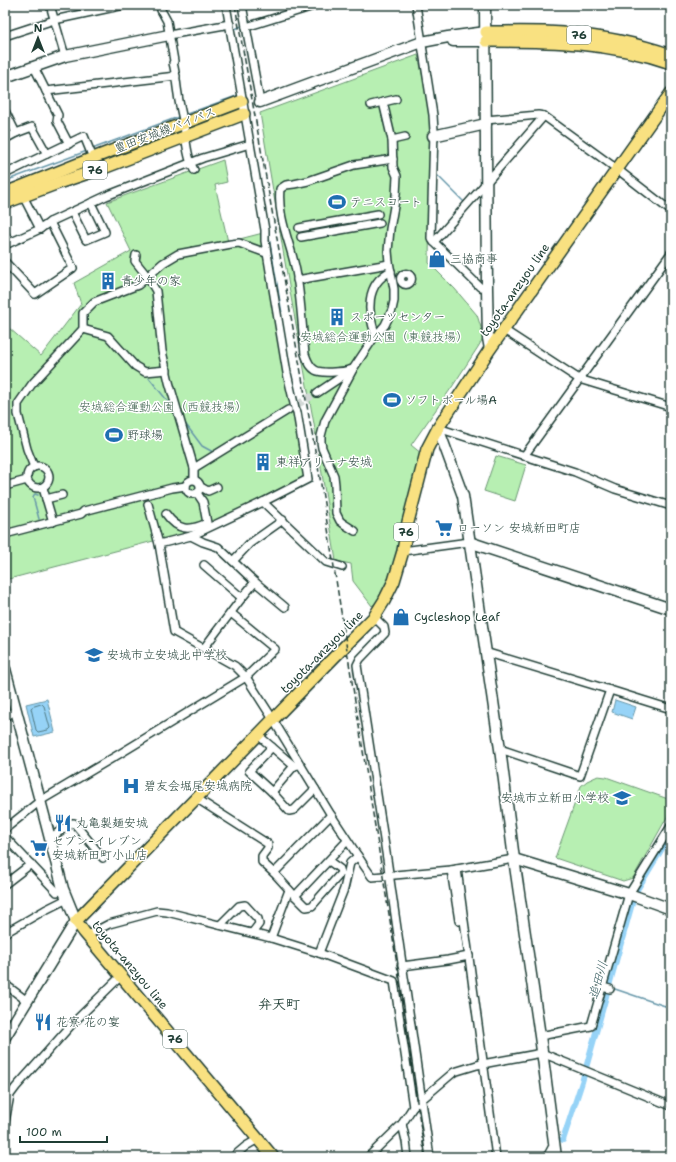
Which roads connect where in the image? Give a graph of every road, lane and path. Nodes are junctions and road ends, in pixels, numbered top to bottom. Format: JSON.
{"nodes":[{"id":1,"x":50,"y":5,"type":"edge"},
{"id":2,"x":124,"y":5,"type":"edge"},
{"id":3,"x":160,"y":5,"type":"edge"},
{"id":4,"x":226,"y":5,"type":"edge"},
{"id":5,"x":242,"y":5,"type":"edge"},
{"id":6,"x":317,"y":5,"type":"edge"},
{"id":7,"x":416,"y":5,"type":"edge"},
{"id":8,"x":485,"y":5,"type":"edge"},
{"id":9,"x":54,"y":20,"type":"junction"},
{"id":10,"x":230,"y":24,"type":"junction"},
{"id":11,"x":246,"y":27,"type":"junction"},
{"id":12,"x":169,"y":35,"type":"junction"},
{"id":13,"x":5,"y":36,"type":"edge"},
{"id":14,"x":486,"y":37,"type":"junction"},
{"id":15,"x":422,"y":44,"type":"junction"},
{"id":16,"x":671,"y":55,"type":"edge"},
{"id":17,"x":65,"y":56,"type":"junction"},
{"id":18,"x":671,"y":63,"type":"edge"},
{"id":19,"x":34,"y":67,"type":"junction"},
{"id":20,"x":176,"y":76,"type":"junction"},
{"id":21,"x":5,"y":77,"type":"edge"},
{"id":22,"x":46,"y":91,"type":"junction"},
{"id":23,"x":671,"y":93,"type":"edge"},
{"id":24,"x":396,"y":99,"type":"dead end"},
{"id":25,"x":242,"y":101,"type":"junction"},
{"id":26,"x":260,"y":102,"type":"joint"},
{"id":27,"x":383,"y":102,"type":"junction"},
{"id":28,"x":371,"y":105,"type":"dead end"},
{"id":29,"x":5,"y":111,"type":"edge"},
{"id":30,"x":244,"y":114,"type":"junction"},
{"id":31,"x":544,"y":116,"type":"junction"},
{"id":32,"x":486,"y":122,"type":"junction"},
{"id":33,"x":184,"y":124,"type":"junction"},
{"id":34,"x":16,"y":133,"type":"junction"},
{"id":35,"x":433,"y":134,"type":"junction"},
{"id":36,"x":185,"y":136,"type":"junction"},
{"id":37,"x":405,"y":137,"type":"dead end"},
{"id":38,"x":5,"y":139,"type":"edge"},
{"id":39,"x":392,"y":140,"type":"junction"},
{"id":40,"x":69,"y":144,"type":"junction"},
{"id":41,"x":250,"y":144,"type":"junction"},
{"id":42,"x":47,"y":154,"type":"junction"},
{"id":43,"x":93,"y":158,"type":"junction"},
{"id":44,"x":393,"y":159,"type":"junction"},
{"id":45,"x":193,"y":167,"type":"junction"},
{"id":46,"x":617,"y":169,"type":"junction"},
{"id":47,"x":5,"y":174,"type":"edge"},
{"id":48,"x":486,"y":183,"type":"junction"},
{"id":49,"x":6,"y":190,"type":"edge"},
{"id":50,"x":23,"y":196,"type":"junction"},
{"id":51,"x":5,"y":203,"type":"edge"},
{"id":52,"x":91,"y":203,"type":"junction"},
{"id":53,"x":671,"y":211,"type":"edge"},
{"id":54,"x":72,"y":212,"type":"junction"},
{"id":55,"x":378,"y":214,"type":"dead end"},
{"id":56,"x":50,"y":222,"type":"junction"},
{"id":57,"x":380,"y":223,"type":"dead end"},
{"id":58,"x":299,"y":228,"type":"dead end"},
{"id":59,"x":40,"y":229,"type":"junction"},
{"id":60,"x":5,"y":234,"type":"edge"},
{"id":61,"x":301,"y":237,"type":"dead end"},
{"id":62,"x":434,"y":242,"type":"junction"},
{"id":63,"x":7,"y":244,"type":"edge"},
{"id":64,"x":266,"y":253,"type":"dead end"},
{"id":65,"x":671,"y":253,"type":"edge"},
{"id":66,"x":136,"y":255,"type":"dead end"},
{"id":67,"x":5,"y":262,"type":"edge"},
{"id":68,"x":390,"y":267,"type":"junction"},
{"id":69,"x":147,"y":276,"type":"junction"},
{"id":70,"x":297,"y":280,"type":"junction"},
{"id":71,"x":487,"y":289,"type":"junction"},
{"id":72,"x":83,"y":329,"type":"junction"},
{"id":73,"x":504,"y":330,"type":"junction"},
{"id":74,"x":376,"y":336,"type":"junction"},
{"id":75,"x":490,"y":349,"type":"junction"},
{"id":76,"x":353,"y":369,"type":"junction"},
{"id":77,"x":166,"y":370,"type":"junction"},
{"id":78,"x":579,"y":380,"type":"junction"},
{"id":79,"x":317,"y":393,"type":"tunnel mouth"},
{"id":80,"x":671,"y":407,"type":"edge"},
{"id":81,"x":288,"y":410,"type":"tunnel mouth"},
{"id":82,"x":438,"y":428,"type":"junction"},
{"id":83,"x":524,"y":456,"type":"junction"},
{"id":84,"x":34,"y":467,"type":"junction"},
{"id":85,"x":194,"y":468,"type":"junction"},
{"id":86,"x":27,"y":480,"type":"junction"},
{"id":87,"x":194,"y":480,"type":"junction"},
{"id":88,"x":5,"y":486,"type":"edge"},
{"id":89,"x":186,"y":486,"type":"junction"},
{"id":90,"x":217,"y":487,"type":"dead end"},
{"id":91,"x":43,"y":488,"type":"junction"},
{"id":92,"x":199,"y":490,"type":"junction"},
{"id":93,"x":62,"y":496,"type":"dead end"},
{"id":94,"x":46,"y":499,"type":"junction"},
{"id":95,"x":263,"y":502,"type":"junction"},
{"id":96,"x":148,"y":504,"type":"dead end"},
{"id":97,"x":671,"y":506,"type":"edge"},
{"id":98,"x":166,"y":514,"type":"dead end"},
{"id":99,"x":283,"y":520,"type":"junction"},
{"id":100,"x":53,"y":522,"type":"junction"},
{"id":101,"x":355,"y":531,"type":"dead end"},
{"id":102,"x":5,"y":534,"type":"edge"},
{"id":103,"x":191,"y":536,"type":"junction"},
{"id":104,"x":469,"y":542,"type":"junction"},
{"id":105,"x":159,"y":544,"type":"junction"},
{"id":106,"x":403,"y":551,"type":"junction"},
{"id":107,"x":232,"y":561,"type":"junction"},
{"id":108,"x":204,"y":565,"type":"dead end"},
{"id":109,"x":342,"y":567,"type":"dead end"},
{"id":110,"x":255,"y":582,"type":"junction"},
{"id":111,"x":242,"y":598,"type":"junction"},
{"id":112,"x":285,"y":608,"type":"dead end"},
{"id":113,"x":671,"y":608,"type":"edge"},
{"id":114,"x":230,"y":613,"type":"junction"},
{"id":115,"x":374,"y":617,"type":"junction"},
{"id":116,"x":204,"y":648,"type":"junction"},
{"id":117,"x":485,"y":652,"type":"junction"},
{"id":118,"x":5,"y":669,"type":"edge"},
{"id":119,"x":246,"y":677,"type":"junction"},
{"id":120,"x":610,"y":690,"type":"junction"},
{"id":121,"x":671,"y":709,"type":"edge"},
{"id":122,"x":16,"y":710,"type":"junction"},
{"id":123,"x":5,"y":717,"type":"edge"},
{"id":124,"x":273,"y":720,"type":"junction"},
{"id":125,"x":258,"y":735,"type":"junction"},
{"id":126,"x":272,"y":747,"type":"junction"},
{"id":127,"x":500,"y":749,"type":"junction"},
{"id":128,"x":297,"y":765,"type":"junction"},
{"id":129,"x":315,"y":789,"type":"junction"},
{"id":130,"x":272,"y":792,"type":"junction"},
{"id":131,"x":196,"y":798,"type":"junction"},
{"id":132,"x":40,"y":801,"type":"junction"},
{"id":133,"x":331,"y":815,"type":"junction"},
{"id":134,"x":671,"y":826,"type":"edge"},
{"id":135,"x":5,"y":829,"type":"edge"},
{"id":136,"x":5,"y":836,"type":"edge"},
{"id":137,"x":50,"y":838,"type":"junction"},
{"id":138,"x":347,"y":841,"type":"junction"},
{"id":139,"x":358,"y":856,"type":"junction"},
{"id":140,"x":103,"y":858,"type":"dead end"},
{"id":141,"x":514,"y":859,"type":"junction"},
{"id":142,"x":329,"y":861,"type":"junction"},
{"id":143,"x":31,"y":864,"type":"junction"},
{"id":144,"x":454,"y":869,"type":"junction"},
{"id":145,"x":274,"y":873,"type":"junction"},
{"id":146,"x":389,"y":875,"type":"junction"},
{"id":147,"x":6,"y":882,"type":"edge"},
{"id":148,"x":289,"y":890,"type":"junction"},
{"id":149,"x":65,"y":894,"type":"junction"},
{"id":150,"x":632,"y":895,"type":"junction"},
{"id":151,"x":295,"y":896,"type":"junction"},
{"id":152,"x":671,"y":909,"type":"edge"},
{"id":153,"x":76,"y":921,"type":"junction"},
{"id":154,"x":220,"y":925,"type":"junction"},
{"id":155,"x":5,"y":933,"type":"edge"},
{"id":156,"x":252,"y":933,"type":"junction"},
{"id":157,"x":88,"y":935,"type":"junction"},
{"id":158,"x":270,"y":938,"type":"junction"},
{"id":159,"x":319,"y":953,"type":"junction"},
{"id":160,"x":466,"y":956,"type":"junction"},
{"id":161,"x":402,"y":966,"type":"junction"},
{"id":162,"x":121,"y":976,"type":"junction"},
{"id":163,"x":5,"y":985,"type":"edge"},
{"id":164,"x":27,"y":1000,"type":"junction"},
{"id":165,"x":540,"y":1036,"type":"junction"},
{"id":166,"x":5,"y":1037,"type":"edge"},
{"id":167,"x":542,"y":1053,"type":"junction"},
{"id":168,"x":481,"y":1064,"type":"junction"},
{"id":169,"x":421,"y":1100,"type":"junction"},
{"id":170,"x":671,"y":1106,"type":"edge"},
{"id":171,"x":413,"y":1107,"type":"junction"},
{"id":172,"x":5,"y":1122,"type":"edge"},
{"id":173,"x":402,"y":1124,"type":"junction"},
{"id":174,"x":258,"y":1139,"type":"junction"},
{"id":175,"x":554,"y":1144,"type":"junction"},
{"id":176,"x":233,"y":1157,"type":"edge"},
{"id":177,"x":274,"y":1157,"type":"edge"},
{"id":178,"x":368,"y":1157,"type":"edge"},
{"id":179,"x":408,"y":1157,"type":"edge"},
{"id":180,"x":430,"y":1157,"type":"edge"},
{"id":181,"x":492,"y":1157,"type":"edge"},
{"id":182,"x":496,"y":1157,"type":"edge"},
{"id":183,"x":547,"y":1157,"type":"edge"},
{"id":184,"x":556,"y":1157,"type":"edge"}],
"edges":[{"from":1,"to":9,"type":"street"},
{"from":2,"to":9,"type":"street"},
{"from":3,"to":12,"type":"street"},
{"from":4,"to":10,"type":"street"},
{"from":5,"to":11,"type":"street"},
{"from":6,"to":11,"type":"street"},
{"from":7,"to":15,"type":"street"},
{"from":8,"to":14,"type":"street"},
{"from":9,"to":13,"type":"street"},
{"from":9,"to":17,"type":"street"},
{"from":10,"to":12,"type":"street"},
{"from":10,"to":25,"type":"street"},
{"from":11,"to":26,"type":"street"},
{"from":12,"to":17,"type":"street"},
{"from":12,"to":20,"type":"street"},
{"from":14,"to":15,"type":"street"},
{"from":14,"to":16,"type":"main road","number":"76"},
{"from":14,"to":18,"type":"main road","number":"76"},
{"from":14,"to":32,"type":"street"},
{"from":15,"to":26,"type":"street"},
{"from":15,"to":35,"type":"street"},
{"from":17,"to":19,"type":"street"},
{"from":19,"to":21,"type":"street"},
{"from":19,"to":22,"type":"street"},
{"from":20,"to":22,"type":"street"},
{"from":20,"to":33,"type":"street"},
{"from":22,"to":40,"type":"street"},
{"from":23,"to":46,"type":"main road","name":"toyota-anzyou line","number":"76"},
{"from":24,"to":27,"type":"street"},
{"from":25,"to":30,"type":"street"},
{"from":25,"to":33,"type":"main road","name":"豊田安城線バイパス","number":"76"},
{"from":27,"to":28,"type":"street"},
{"from":27,"to":39,"type":"street"},
{"from":29,"to":34,"type":"street"},
{"from":30,"to":36,"type":"main road","name":"豊田安城線バイパス","number":"76"},
{"from":30,"to":41,"type":"street"},
{"from":31,"to":32,"type":"street"},
{"from":31,"to":46,"type":"street"},
{"from":31,"to":48,"type":"street"},
{"from":32,"to":35,"type":"street"},
{"from":32,"to":48,"type":"street"},
{"from":33,"to":36,"type":"street"},
{"from":33,"to":43,"type":"main road","name":"豊田安城線バイパス","number":"76"},
{"from":34,"to":38,"type":"street"},
{"from":34,"to":42,"type":"street"},
{"from":35,"to":62,"type":"street"},
{"from":36,"to":45,"type":"street"},
{"from":36,"to":50,"type":"main road","name":"豊田安城線バイパス","number":"76"},
{"from":37,"to":39,"type":"street"},
{"from":39,"to":44,"type":"street"},
{"from":40,"to":42,"type":"street"},
{"from":40,"to":43,"type":"street"},
{"from":41,"to":45,"type":"street"},
{"from":41,"to":95,"type":"street"},
{"from":42,"to":47,"type":"street"},
{"from":43,"to":49,"type":"main road","name":"豊田安城線バイパス","number":"76"},
{"from":44,"to":68,"type":"street"},
{"from":44,"to":70,"type":"street"},
{"from":45,"to":52,"type":"street"},
{"from":46,"to":53,"type":"street"},
{"from":46,"to":73,"type":"main road","name":"toyota-anzyou line","number":"76"},
{"from":48,"to":62,"type":"street"},
{"from":48,"to":71,"type":"street"},
{"from":50,"to":51,"type":"main road","name":"豊田安城線バイパス","number":"76"},
{"from":50,"to":59,"type":"street"},
{"from":52,"to":54,"type":"street"},
{"from":52,"to":54,"type":"street"},
{"from":54,"to":56,"type":"street"},
{"from":55,"to":58,"type":"street"},
{"from":56,"to":59,"type":"street"},
{"from":56,"to":67,"type":"street"},
{"from":57,"to":61,"type":"street"},
{"from":59,"to":63,"type":"street"},
{"from":60,"to":63,"type":"street"},
{"from":62,"to":71,"type":"street"},
{"from":64,"to":69,"type":"street"},
{"from":65,"to":78,"type":"street"},
{"from":66,"to":69,"type":"street"},
{"from":68,"to":70,"type":"street"},
{"from":68,"to":74,"type":"street"},
{"from":68,"to":74,"type":"street"},
{"from":69,"to":72,"type":"street"},
{"from":69,"to":77,"type":"street"},
{"from":70,"to":76,"type":"street"},
{"from":71,"to":75,"type":"street"},
{"from":72,"to":77,"type":"street"},
{"from":72,"to":84,"type":"street"},
{"from":73,"to":75,"type":"main road","name":"toyota-anzyou line","number":"76"},
{"from":73,"to":78,"type":"street"},
{"from":74,"to":76,"type":"street"},
{"from":75,"to":82,"type":"main road","name":"toyota-anzyou line","number":"76"},
{"from":76,"to":79,"type":"street"},
{"from":76,"to":101,"type":"street"},
{"from":77,"to":85,"type":"street"},
{"from":78,"to":80,"type":"street"},
{"from":78,"to":83,"type":"street"},
{"from":81,"to":85,"type":"street"},
{"from":82,"to":83,"type":"street"},
{"from":82,"to":104,"type":"street"},
{"from":82,"to":106,"type":"main road","name":"toyota-anzyou line","number":"76"},
{"from":83,"to":97,"type":"street"},
{"from":84,"to":86,"type":"street"},
{"from":84,"to":91,"type":"street"},
{"from":85,"to":87,"type":"street"},
{"from":86,"to":88,"type":"street"},
{"from":86,"to":91,"type":"street"},
{"from":87,"to":89,"type":"street"},
{"from":87,"to":92,"type":"street"},
{"from":89,"to":92,"type":"street"},
{"from":89,"to":100,"type":"street"},
{"from":90,"to":92,"type":"street"},
{"from":91,"to":94,"type":"street"},
{"from":92,"to":98,"type":"street"},
{"from":93,"to":94,"type":"street"},
{"from":94,"to":100,"type":"street"},
{"from":95,"to":99,"type":"street"},
{"from":95,"to":103,"type":"street"},
{"from":96,"to":105,"type":"street"},
{"from":99,"to":107,"type":"street"},
{"from":99,"to":109,"type":"street"},
{"from":100,"to":102,"type":"street"},
{"from":103,"to":105,"type":"street"},
{"from":103,"to":107,"type":"street"},
{"from":104,"to":106,"type":"street"},
{"from":104,"to":113,"type":"street"},
{"from":104,"to":117,"type":"street"},
{"from":105,"to":116,"type":"street"},
{"from":106,"to":115,"type":"main road","name":"toyota-anzyou line","number":"76"},
{"from":107,"to":110,"type":"street"},
{"from":108,"to":111,"type":"street"},
{"from":110,"to":111,"type":"street"},
{"from":110,"to":112,"type":"street"},
{"from":111,"to":114,"type":"street"},
{"from":114,"to":116,"type":"street"},
{"from":114,"to":119,"type":"street"},
{"from":115,"to":124,"type":"main road","name":"toyota-anzyou line","number":"76"},
{"from":115,"to":146,"type":"street"},
{"from":116,"to":119,"type":"street"},
{"from":117,"to":120,"type":"street"},
{"from":117,"to":127,"type":"street"},
{"from":118,"to":122,"type":"street"},
{"from":119,"to":124,"type":"street"},
{"from":119,"to":132,"type":"street"},
{"from":120,"to":121,"type":"street"},
{"from":120,"to":127,"type":"street"},
{"from":122,"to":123,"type":"street"},
{"from":122,"to":132,"type":"street"},
{"from":124,"to":125,"type":"main road","name":"toyota-anzyou line","number":"76"},
{"from":124,"to":128,"type":"street"},
{"from":125,"to":126,"type":"street"},
{"from":125,"to":131,"type":"main road","name":"toyota-anzyou line","number":"76"},
{"from":126,"to":128,"type":"street"},
{"from":126,"to":130,"type":"street"},
{"from":127,"to":141,"type":"street"},
{"from":128,"to":129,"type":"street"},
{"from":128,"to":130,"type":"street"},
{"from":129,"to":130,"type":"street"},
{"from":129,"to":133,"type":"street"},
{"from":131,"to":145,"type":"street"},
{"from":131,"to":153,"type":"main road","name":"toyota-anzyou line","number":"76"},
{"from":132,"to":135,"type":"street"},
{"from":132,"to":137,"type":"street"},
{"from":133,"to":138,"type":"street"},
{"from":133,"to":145,"type":"street"},
{"from":134,"to":150,"type":"street"},
{"from":136,"to":143,"type":"street"},
{"from":137,"to":140,"type":"street"},
{"from":137,"to":149,"type":"street"},
{"from":138,"to":139,"type":"street"},
{"from":138,"to":142,"type":"street"},
{"from":139,"to":146,"type":"street"},
{"from":139,"to":159,"type":"street"},
{"from":141,"to":144,"type":"street"},
{"from":141,"to":150,"type":"street"},
{"from":141,"to":165,"type":"street"},
{"from":142,"to":151,"type":"street"},
{"from":142,"to":151,"type":"street"},
{"from":143,"to":147,"type":"street"},
{"from":143,"to":149,"type":"street"},
{"from":144,"to":146,"type":"street"},
{"from":144,"to":160,"type":"street"},
{"from":145,"to":148,"type":"street"},
{"from":146,"to":161,"type":"street"},
{"from":148,"to":151,"type":"street"},
{"from":148,"to":158,"type":"street"},
{"from":149,"to":153,"type":"street"},
{"from":149,"to":155,"type":"street"},
{"from":150,"to":152,"type":"street"},
{"from":150,"to":165,"type":"street"},
{"from":153,"to":157,"type":"main road","name":"toyota-anzyou line","number":"76"},
{"from":153,"to":164,"type":"street"},
{"from":154,"to":156,"type":"street"},
{"from":154,"to":156,"type":"street"},
{"from":154,"to":157,"type":"street"},
{"from":156,"to":158,"type":"street"},
{"from":157,"to":162,"type":"main road","name":"toyota-anzyou line","number":"76"},
{"from":158,"to":159,"type":"street"},
{"from":159,"to":171,"type":"street"},
{"from":160,"to":161,"type":"street"},
{"from":160,"to":168,"type":"street"},
{"from":161,"to":169,"type":"street"},
{"from":162,"to":172,"type":"street"},
{"from":162,"to":174,"type":"main road","name":"toyota-anzyou line","number":"76"},
{"from":163,"to":164,"type":"street"},
{"from":164,"to":166,"type":"street"},
{"from":165,"to":167,"type":"street"},
{"from":167,"to":168,"type":"street"},
{"from":167,"to":170,"type":"street"},
{"from":167,"to":175,"type":"street"},
{"from":168,"to":169,"type":"street"},
{"from":168,"to":181,"type":"street"},
{"from":168,"to":182,"type":"street"},
{"from":169,"to":171,"type":"street"},
{"from":169,"to":180,"type":"street"},
{"from":171,"to":173,"type":"street"},
{"from":173,"to":178,"type":"street"},
{"from":173,"to":179,"type":"street"},
{"from":174,"to":176,"type":"street"},
{"from":174,"to":177,"type":"main road","name":"toyota-anzyou line","number":"76"},
{"from":175,"to":183,"type":"street"},
{"from":175,"to":184,"type":"street"}]}
